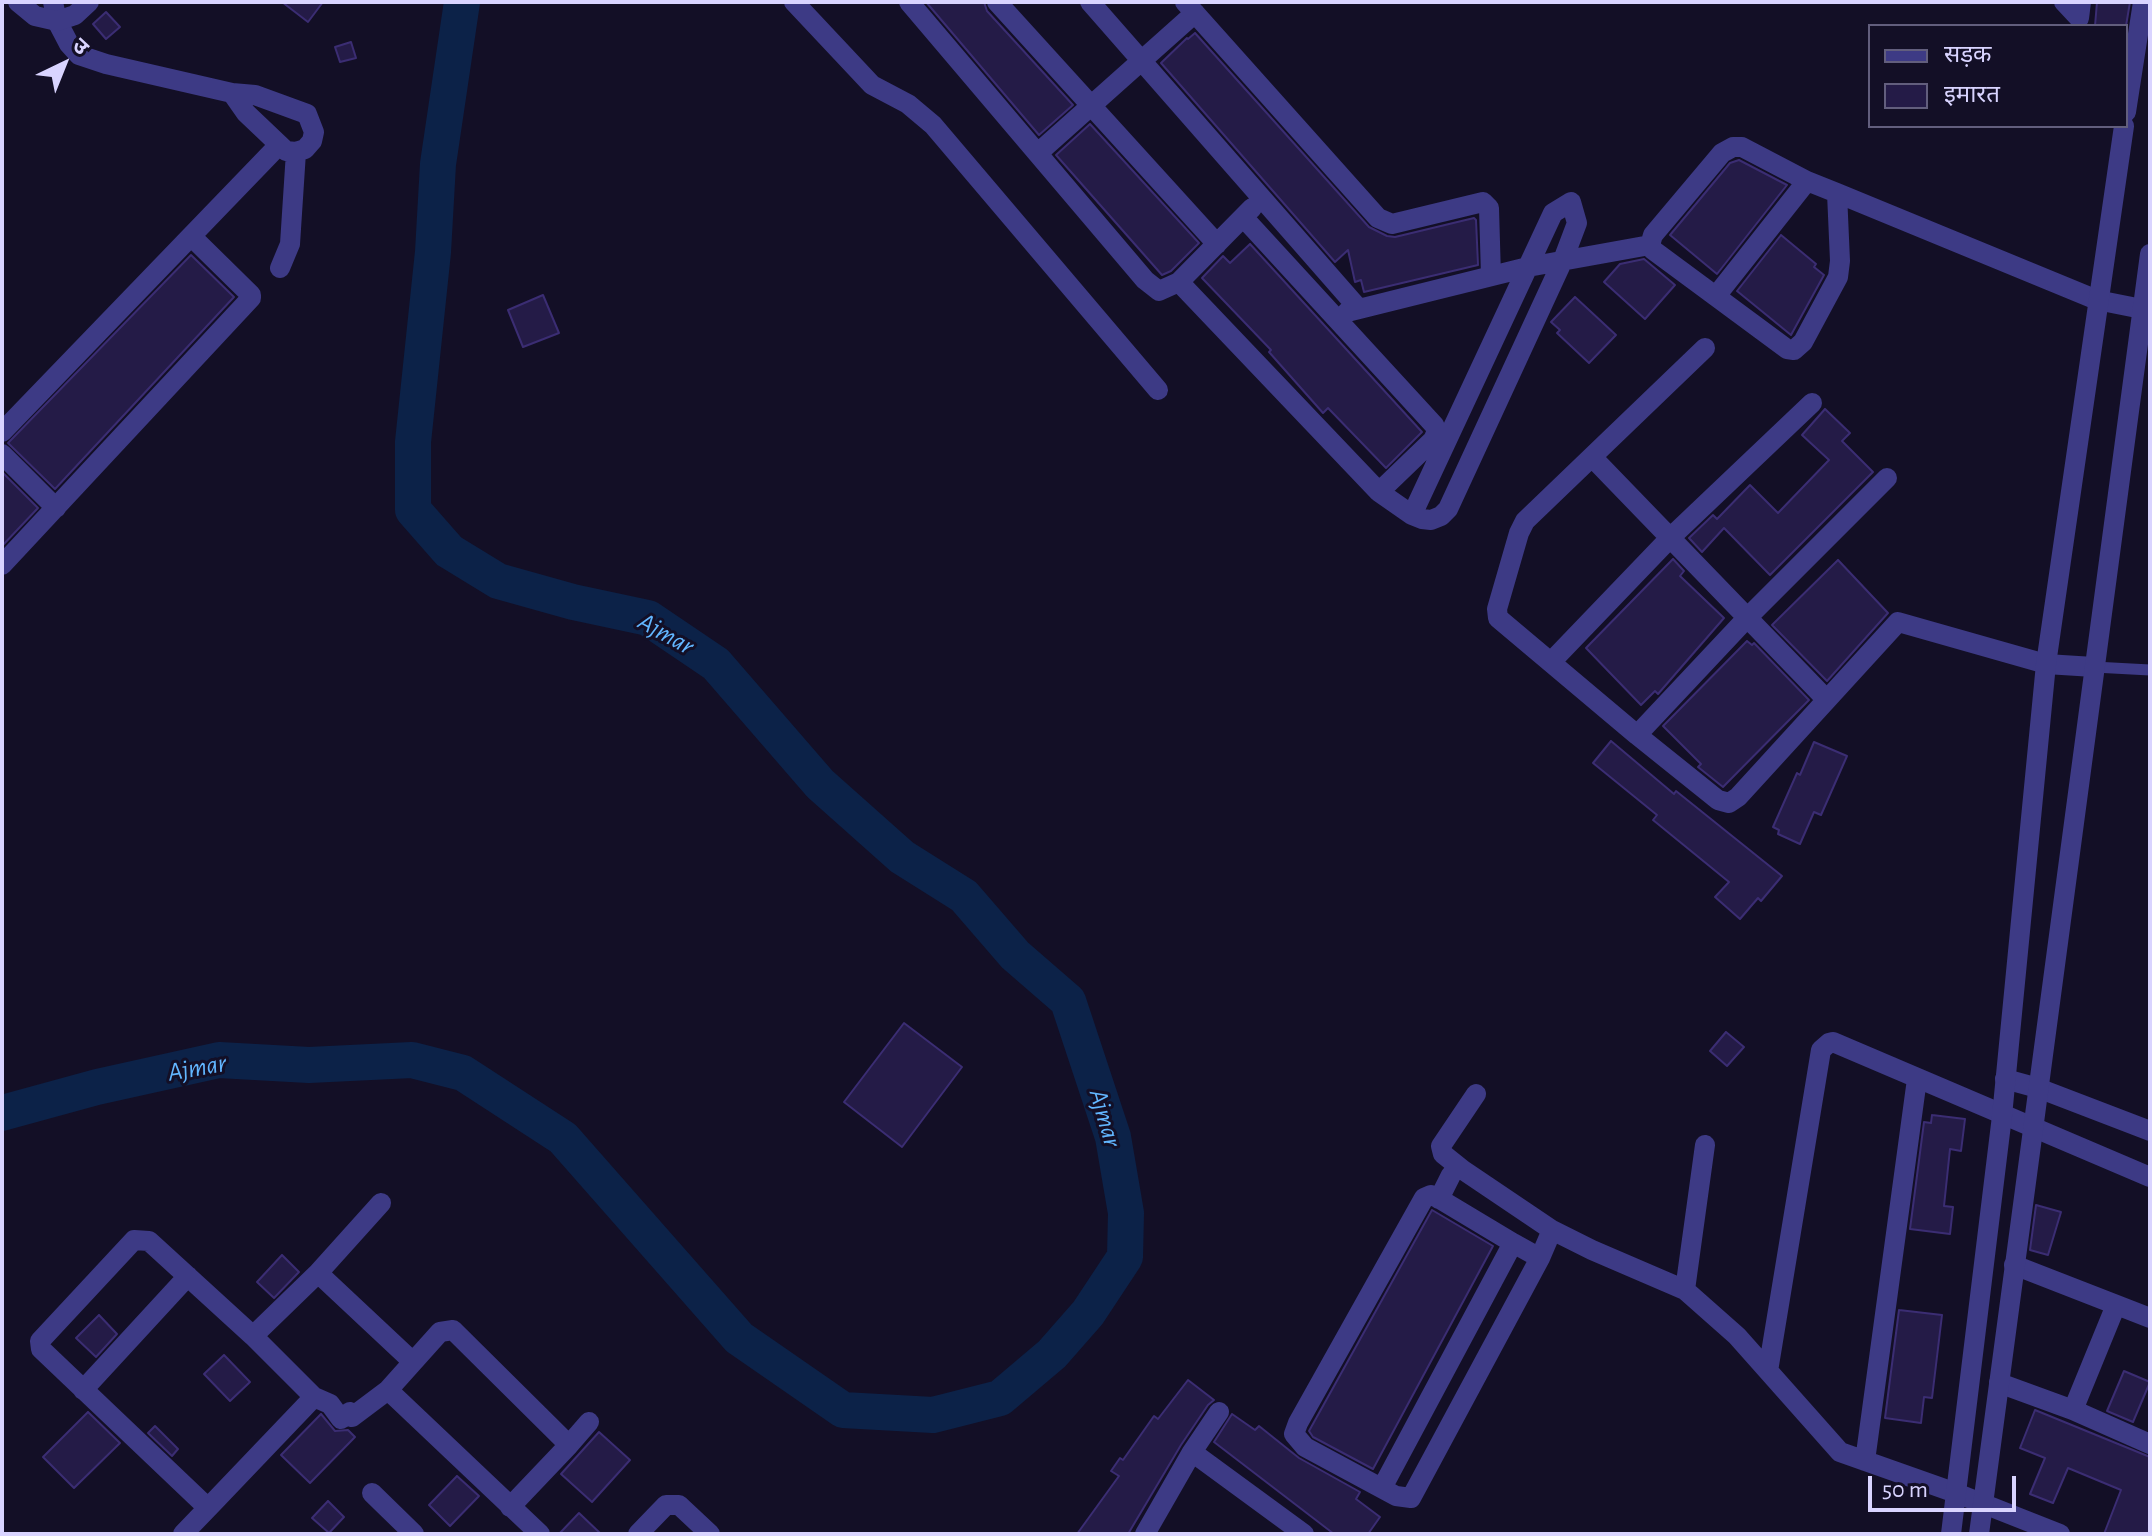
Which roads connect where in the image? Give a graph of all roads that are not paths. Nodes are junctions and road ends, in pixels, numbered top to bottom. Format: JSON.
{"nodes":[{"id":1,"x":18,"y":2,"type":"edge"},
{"id":2,"x":89,"y":2,"type":"edge"},
{"id":3,"x":794,"y":2,"type":"edge"},
{"id":4,"x":909,"y":2,"type":"edge"},
{"id":5,"x":997,"y":2,"type":"edge"},
{"id":6,"x":1090,"y":2,"type":"edge"},
{"id":7,"x":2064,"y":2,"type":"edge"},
{"id":8,"x":2081,"y":2,"type":"edge"},
{"id":9,"x":2143,"y":2,"type":"edge"},
{"id":10,"x":1190,"y":8,"type":"edge"},
{"id":11,"x":55,"y":11,"type":"edge"},
{"id":12,"x":1141,"y":61,"type":"junction"},
{"id":13,"x":232,"y":93,"type":"junction"},
{"id":14,"x":2128,"y":99,"type":"edge"},
{"id":15,"x":1091,"y":104,"type":"junction"},
{"id":16,"x":2124,"y":128,"type":"edge"},
{"id":17,"x":287,"y":149,"type":"junction"},
{"id":18,"x":1038,"y":153,"type":"junction"},
{"id":19,"x":1807,"y":181,"type":"junction"},
{"id":20,"x":1837,"y":193,"type":"junction"},
{"id":21,"x":1261,"y":200,"type":"junction"},
{"id":22,"x":1243,"y":217,"type":"junction"},
{"id":23,"x":191,"y":236,"type":"junction"},
{"id":24,"x":1217,"y":244,"type":"junction"},
{"id":25,"x":1650,"y":245,"type":"junction"},
{"id":26,"x":2150,"y":254,"type":"edge"},
{"id":27,"x":1563,"y":260,"type":"junction"},
{"id":28,"x":1528,"y":267,"type":"junction"},
{"id":29,"x":280,"y":268,"type":"dead end"},
{"id":30,"x":1491,"y":276,"type":"junction"},
{"id":31,"x":1179,"y":282,"type":"junction"},
{"id":32,"x":1716,"y":296,"type":"junction"},
{"id":33,"x":2097,"y":300,"type":"junction"},
{"id":34,"x":1359,"y":309,"type":"junction"},
{"id":35,"x":2142,"y":309,"type":"junction"},
{"id":36,"x":1335,"y":315,"type":"junction"},
{"id":37,"x":1705,"y":348,"type":"dead end"},
{"id":38,"x":1158,"y":390,"type":"dead end"},
{"id":39,"x":1812,"y":403,"type":"dead end"},
{"id":40,"x":2,"y":432,"type":"edge"},
{"id":41,"x":1449,"y":436,"type":"junction"},
{"id":42,"x":1475,"y":449,"type":"junction"},
{"id":43,"x":2,"y":454,"type":"edge"},
{"id":44,"x":1593,"y":458,"type":"junction"},
{"id":45,"x":1887,"y":478,"type":"dead end"},
{"id":46,"x":1379,"y":492,"type":"junction"},
{"id":47,"x":56,"y":508,"type":"junction"},
{"id":48,"x":1412,"y":515,"type":"junction"},
{"id":49,"x":1670,"y":538,"type":"junction"},
{"id":50,"x":2,"y":565,"type":"edge"},
{"id":51,"x":1746,"y":619,"type":"junction"},
{"id":52,"x":1551,"y":662,"type":"junction"},
{"id":53,"x":2046,"y":664,"type":"junction"},
{"id":54,"x":2094,"y":667,"type":"junction"},
{"id":55,"x":2150,"y":670,"type":"edge"},
{"id":56,"x":1826,"y":699,"type":"junction"},
{"id":57,"x":1637,"y":735,"type":"junction"},
{"id":58,"x":1917,"y":1079,"type":"junction"},
{"id":59,"x":2005,"y":1079,"type":"junction"},
{"id":60,"x":2038,"y":1088,"type":"junction"},
{"id":61,"x":1476,"y":1094,"type":"dead end"},
{"id":62,"x":2002,"y":1116,"type":"junction"},
{"id":63,"x":2033,"y":1128,"type":"junction"},
{"id":64,"x":2150,"y":1131,"type":"edge"},
{"id":65,"x":1705,"y":1145,"type":"dead end"},
{"id":66,"x":1451,"y":1175,"type":"dead end"},
{"id":67,"x":2150,"y":1177,"type":"edge"},
{"id":68,"x":1439,"y":1199,"type":"junction"},
{"id":69,"x":381,"y":1203,"type":"dead end"},
{"id":70,"x":1552,"y":1230,"type":"junction"},
{"id":71,"x":1513,"y":1243,"type":"junction"},
{"id":72,"x":1540,"y":1258,"type":"junction"},
{"id":73,"x":2014,"y":1265,"type":"junction"},
{"id":74,"x":318,"y":1273,"type":"junction"},
{"id":75,"x":188,"y":1276,"type":"junction"},
{"id":76,"x":1685,"y":1290,"type":"junction"},
{"id":77,"x":2116,"y":1305,"type":"junction"},
{"id":78,"x":2150,"y":1318,"type":"edge"},
{"id":79,"x":253,"y":1336,"type":"junction"},
{"id":80,"x":413,"y":1362,"type":"junction"},
{"id":81,"x":1768,"y":1371,"type":"junction"},
{"id":82,"x":1999,"y":1383,"type":"junction"},
{"id":83,"x":83,"y":1390,"type":"junction"},
{"id":84,"x":388,"y":1390,"type":"junction"},
{"id":85,"x":314,"y":1397,"type":"junction"},
{"id":86,"x":2073,"y":1410,"type":"junction"},
{"id":87,"x":1219,"y":1412,"type":"dead end"},
{"id":88,"x":589,"y":1422,"type":"dead end"},
{"id":89,"x":2150,"y":1444,"type":"edge"},
{"id":90,"x":569,"y":1445,"type":"junction"},
{"id":91,"x":1192,"y":1452,"type":"junction"},
{"id":92,"x":1865,"y":1461,"type":"junction"},
{"id":93,"x":1382,"y":1488,"type":"junction"},
{"id":94,"x":372,"y":1493,"type":"dead end"},
{"id":95,"x":1956,"y":1493,"type":"junction"},
{"id":96,"x":1983,"y":1503,"type":"junction"},
{"id":97,"x":510,"y":1507,"type":"junction"},
{"id":98,"x":208,"y":1508,"type":"junction"},
{"id":99,"x":1154,"y":1530,"type":"edge"},
{"id":100,"x":183,"y":1534,"type":"edge"},
{"id":101,"x":414,"y":1534,"type":"edge"},
{"id":102,"x":540,"y":1534,"type":"edge"},
{"id":103,"x":638,"y":1534,"type":"edge"},
{"id":104,"x":710,"y":1534,"type":"edge"},
{"id":105,"x":1304,"y":1534,"type":"edge"},
{"id":106,"x":1951,"y":1534,"type":"edge"},
{"id":107,"x":1979,"y":1534,"type":"edge"},
{"id":108,"x":2060,"y":1534,"type":"edge"}],
"edges":[{"from":1,"to":11,"type":"street"},
{"from":2,"to":11,"type":"street"},
{"from":3,"to":38,"type":"street"},
{"from":4,"to":18,"type":"street"},
{"from":5,"to":15,"type":"street"},
{"from":6,"to":12,"type":"street"},
{"from":7,"to":8,"type":"street"},
{"from":9,"to":14,"type":"street"},
{"from":10,"to":12,"type":"street"},
{"from":10,"to":30,"type":"street"},
{"from":11,"to":13,"type":"street"},
{"from":12,"to":15,"type":"street"},
{"from":12,"to":21,"type":"street"},
{"from":13,"to":17,"type":"street"},
{"from":13,"to":17,"type":"street"},
{"from":15,"to":18,"type":"street"},
{"from":15,"to":24,"type":"street"},
{"from":16,"to":33,"type":"street"},
{"from":17,"to":23,"type":"street"},
{"from":17,"to":29,"type":"street"},
{"from":18,"to":31,"type":"street"},
{"from":19,"to":20,"type":"street"},
{"from":19,"to":25,"type":"street"},
{"from":19,"to":32,"type":"street"},
{"from":20,"to":32,"type":"street"},
{"from":20,"to":33,"type":"street"},
{"from":21,"to":22,"type":"street"},
{"from":21,"to":34,"type":"street"},
{"from":22,"to":24,"type":"street"},
{"from":22,"to":36,"type":"street"},
{"from":23,"to":40,"type":"street"},
{"from":23,"to":47,"type":"street"},
{"from":24,"to":31,"type":"street"},
{"from":25,"to":27,"type":"street"},
{"from":25,"to":32,"type":"street"},
{"from":26,"to":35,"type":"street"},
{"from":27,"to":28,"type":"street"},
{"from":27,"to":28,"type":"street"},
{"from":27,"to":42,"type":"street"},
{"from":28,"to":30,"type":"street"},
{"from":28,"to":41,"type":"street"},
{"from":30,"to":34,"type":"street"},
{"from":31,"to":46,"type":"street"},
{"from":33,"to":35,"type":"street"},
{"from":33,"to":53,"type":"street"},
{"from":34,"to":36,"type":"street"},
{"from":35,"to":54,"type":"street"},
{"from":36,"to":46,"type":"street"},
{"from":37,"to":44,"type":"street"},
{"from":39,"to":49,"type":"street"},
{"from":41,"to":42,"type":"street"},
{"from":41,"to":48,"type":"street"},
{"from":42,"to":48,"type":"street"},
{"from":43,"to":47,"type":"street"},
{"from":44,"to":49,"type":"street"},
{"from":44,"to":52,"type":"street"},
{"from":45,"to":51,"type":"street"},
{"from":46,"to":48,"type":"street"},
{"from":47,"to":50,"type":"street"},
{"from":49,"to":51,"type":"street"},
{"from":49,"to":52,"type":"street"},
{"from":51,"to":56,"type":"street"},
{"from":51,"to":57,"type":"street"},
{"from":52,"to":57,"type":"street"},
{"from":53,"to":54,"type":"street"},
{"from":53,"to":56,"type":"street"},
{"from":53,"to":59,"type":"street"},
{"from":54,"to":55,"type":"lane"},
{"from":54,"to":60,"type":"street"},
{"from":56,"to":57,"type":"street"},
{"from":58,"to":62,"type":"street"},
{"from":58,"to":81,"type":"street"},
{"from":58,"to":92,"type":"street"},
{"from":59,"to":60,"type":"street"},
{"from":59,"to":62,"type":"street"},
{"from":60,"to":63,"type":"street"},
{"from":60,"to":64,"type":"street"},
{"from":61,"to":70,"type":"street"},
{"from":62,"to":63,"type":"street"},
{"from":62,"to":95,"type":"street"},
{"from":63,"to":67,"type":"street"},
{"from":63,"to":73,"type":"street"},
{"from":65,"to":76,"type":"street"},
{"from":66,"to":68,"type":"street"},
{"from":68,"to":71,"type":"street"},
{"from":68,"to":93,"type":"street"},
{"from":69,"to":74,"type":"street"},
{"from":70,"to":72,"type":"street"},
{"from":70,"to":76,"type":"street"},
{"from":71,"to":72,"type":"street"},
{"from":71,"to":93,"type":"street"},
{"from":72,"to":93,"type":"street"},
{"from":73,"to":77,"type":"street"},
{"from":73,"to":82,"type":"street"},
{"from":74,"to":79,"type":"street"},
{"from":74,"to":80,"type":"street"},
{"from":75,"to":79,"type":"street"},
{"from":75,"to":83,"type":"street"},
{"from":75,"to":83,"type":"street"},
{"from":76,"to":81,"type":"street"},
{"from":77,"to":78,"type":"street"},
{"from":77,"to":86,"type":"street"},
{"from":79,"to":85,"type":"street"},
{"from":80,"to":84,"type":"street"},
{"from":80,"to":90,"type":"street"},
{"from":81,"to":92,"type":"street"},
{"from":82,"to":86,"type":"street"},
{"from":82,"to":96,"type":"street"},
{"from":83,"to":98,"type":"street"},
{"from":84,"to":85,"type":"street"},
{"from":84,"to":97,"type":"street"},
{"from":85,"to":98,"type":"street"},
{"from":86,"to":89,"type":"street"},
{"from":87,"to":91,"type":"street"},
{"from":88,"to":90,"type":"street"},
{"from":90,"to":97,"type":"street"},
{"from":91,"to":99,"type":"street"},
{"from":91,"to":105,"type":"street"},
{"from":92,"to":95,"type":"street"},
{"from":94,"to":101,"type":"street"},
{"from":95,"to":96,"type":"street"},
{"from":95,"to":106,"type":"street"},
{"from":96,"to":107,"type":"street"},
{"from":96,"to":108,"type":"street"},
{"from":97,"to":102,"type":"street"},
{"from":98,"to":100,"type":"street"},
{"from":103,"to":104,"type":"street"}]}
